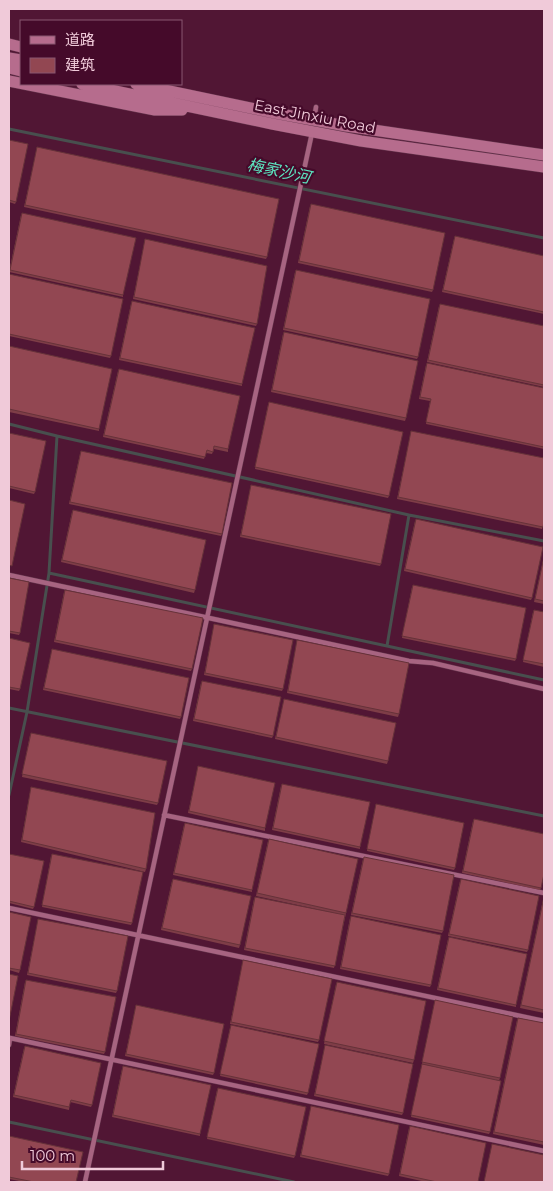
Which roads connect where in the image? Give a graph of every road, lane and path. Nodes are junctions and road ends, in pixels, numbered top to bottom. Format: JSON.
{"nodes":[{"id":1,"x":29,"y":85,"type":"edge"},
{"id":2,"x":87,"y":85,"type":"edge"},
{"id":3,"x":139,"y":85,"type":"edge"},
{"id":4,"x":177,"y":85,"type":"edge"},
{"id":5,"x":203,"y":104,"type":"junction"},
{"id":6,"x":316,"y":107,"type":"dead end"},
{"id":7,"x":313,"y":126,"type":"junction"},
{"id":8,"x":544,"y":155,"type":"edge"},
{"id":9,"x":544,"y":167,"type":"edge"},
{"id":10,"x":9,"y":575,"type":"edge"},
{"id":11,"x":207,"y":618,"type":"junction"},
{"id":12,"x":544,"y":689,"type":"edge"},
{"id":13,"x":164,"y":815,"type":"junction"},
{"id":14,"x":544,"y":893,"type":"edge"},
{"id":15,"x":9,"y":908,"type":"edge"},
{"id":16,"x":138,"y":935,"type":"junction"},
{"id":17,"x":544,"y":1021,"type":"edge"},
{"id":18,"x":10,"y":1038,"type":"edge"},
{"id":19,"x":9,"y":1045,"type":"edge"},
{"id":20,"x":112,"y":1059,"type":"junction"},
{"id":21,"x":544,"y":1151,"type":"edge"},
{"id":22,"x":85,"y":1182,"type":"edge"}],
"edges":[{"from":1,"to":5,"type":"main road"},
{"from":2,"to":5,"type":"main road","name":"East Jinxiu Road"},
{"from":3,"to":5,"type":"main road","name":"East Jinxiu Road"},
{"from":4,"to":5,"type":"main road"},
{"from":5,"to":7,"type":"main road","name":"East Jinxiu Road"},
{"from":6,"to":7,"type":"lane"},
{"from":7,"to":8,"type":"main road","name":"East Jinxiu Road"},
{"from":7,"to":9,"type":"main road","name":"East Jinxiu Road"},
{"from":7,"to":11,"type":"lane"},
{"from":10,"to":11,"type":"lane"},
{"from":11,"to":12,"type":"lane"},
{"from":11,"to":13,"type":"lane"},
{"from":13,"to":14,"type":"lane"},
{"from":13,"to":16,"type":"lane"},
{"from":15,"to":16,"type":"lane"},
{"from":16,"to":17,"type":"lane"},
{"from":16,"to":20,"type":"lane"},
{"from":18,"to":19,"type":"lane"},
{"from":18,"to":20,"type":"lane"},
{"from":20,"to":21,"type":"lane"},
{"from":20,"to":22,"type":"lane"}]}
